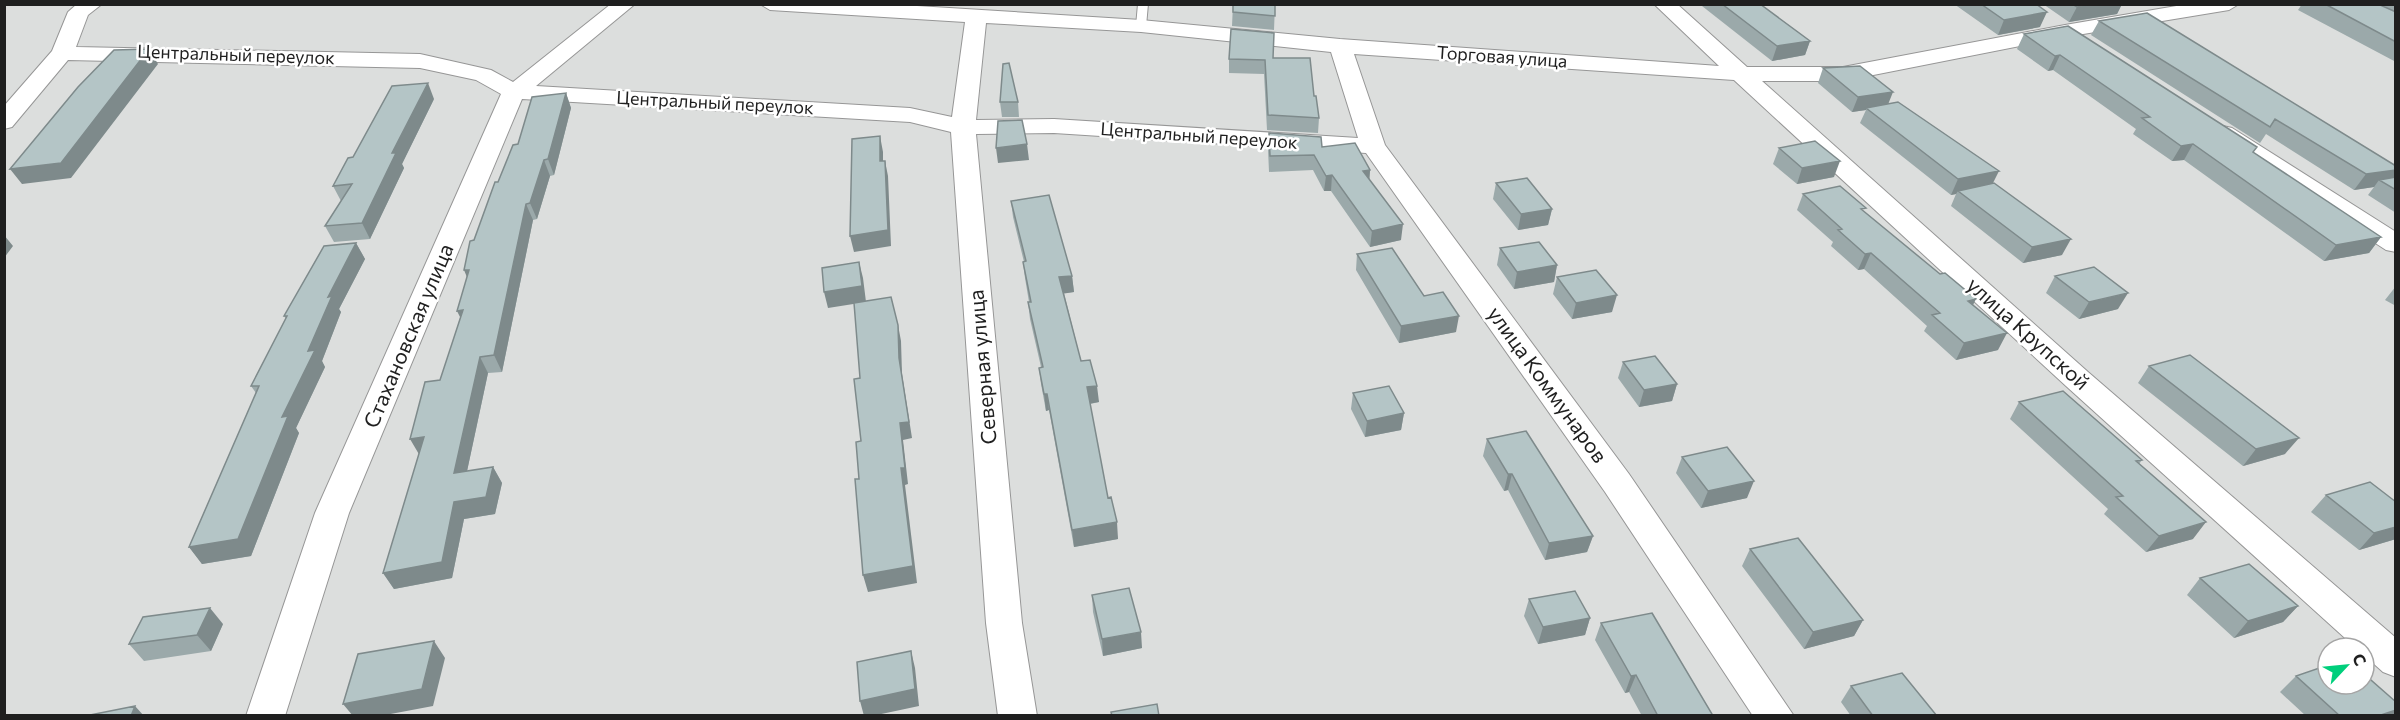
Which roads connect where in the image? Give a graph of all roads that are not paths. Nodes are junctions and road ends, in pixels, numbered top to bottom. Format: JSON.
{"nodes":[{"id":1,"x":92,"y":4,"type":"edge"},
{"id":2,"x":625,"y":4,"type":"edge"},
{"id":3,"x":770,"y":4,"type":"edge"},
{"id":4,"x":1143,"y":4,"type":"edge"},
{"id":5,"x":1664,"y":4,"type":"edge"},
{"id":6,"x":2229,"y":4,"type":"edge"},
{"id":7,"x":2040,"y":15,"type":"edge"},
{"id":8,"x":975,"y":17,"type":"junction"},
{"id":9,"x":1141,"y":26,"type":"junction"},
{"id":10,"x":2065,"y":31,"type":"junction"},
{"id":11,"x":1340,"y":46,"type":"junction"},
{"id":12,"x":2095,"y":51,"type":"edge"},
{"id":13,"x":62,"y":53,"type":"junction"},
{"id":14,"x":1742,"y":74,"type":"junction"},
{"id":15,"x":514,"y":92,"type":"junction"},
{"id":16,"x":4,"y":122,"type":"edge"},
{"id":17,"x":2205,"y":122,"type":"edge"},
{"id":18,"x":963,"y":127,"type":"junction"},
{"id":19,"x":1373,"y":146,"type":"junction"},
{"id":20,"x":2396,"y":244,"type":"edge"},
{"id":21,"x":2396,"y":661,"type":"edge"},
{"id":22,"x":266,"y":716,"type":"edge"},
{"id":23,"x":1018,"y":716,"type":"edge"},
{"id":24,"x":1775,"y":716,"type":"edge"}],
"edges":[{"from":1,"to":13,"type":"street"},
{"from":2,"to":15,"type":"street","name":"Стахановская улица"},
{"from":3,"to":8,"type":"street","name":"Торговая улица"},
{"from":4,"to":9,"type":"lane"},
{"from":5,"to":14,"type":"street","name":"улица Крупской"},
{"from":6,"to":10,"type":"street","name":"Торговая улица"},
{"from":7,"to":10,"type":"street"},
{"from":8,"to":9,"type":"street","name":"Торговая улица"},
{"from":8,"to":18,"type":"street","name":"Северная улица"},
{"from":9,"to":11,"type":"street","name":"Торговая улица"},
{"from":10,"to":12,"type":"street"},
{"from":10,"to":14,"type":"street","name":"Торговая улица"},
{"from":11,"to":14,"type":"street","name":"Торговая улица"},
{"from":11,"to":19,"type":"street","name":"улица Коммунаров"},
{"from":13,"to":15,"type":"street","name":"Центральный переулок"},
{"from":13,"to":16,"type":"street"},
{"from":14,"to":21,"type":"street","name":"улица Крупской"},
{"from":15,"to":18,"type":"street","name":"Центральный переулок"},
{"from":15,"to":22,"type":"street","name":"Стахановская улица"},
{"from":17,"to":20,"type":"street"},
{"from":18,"to":19,"type":"street","name":"Центральный переулок"},
{"from":18,"to":23,"type":"street","name":"Северная улица"},
{"from":19,"to":24,"type":"street","name":"улица Коммунаров"}]}
